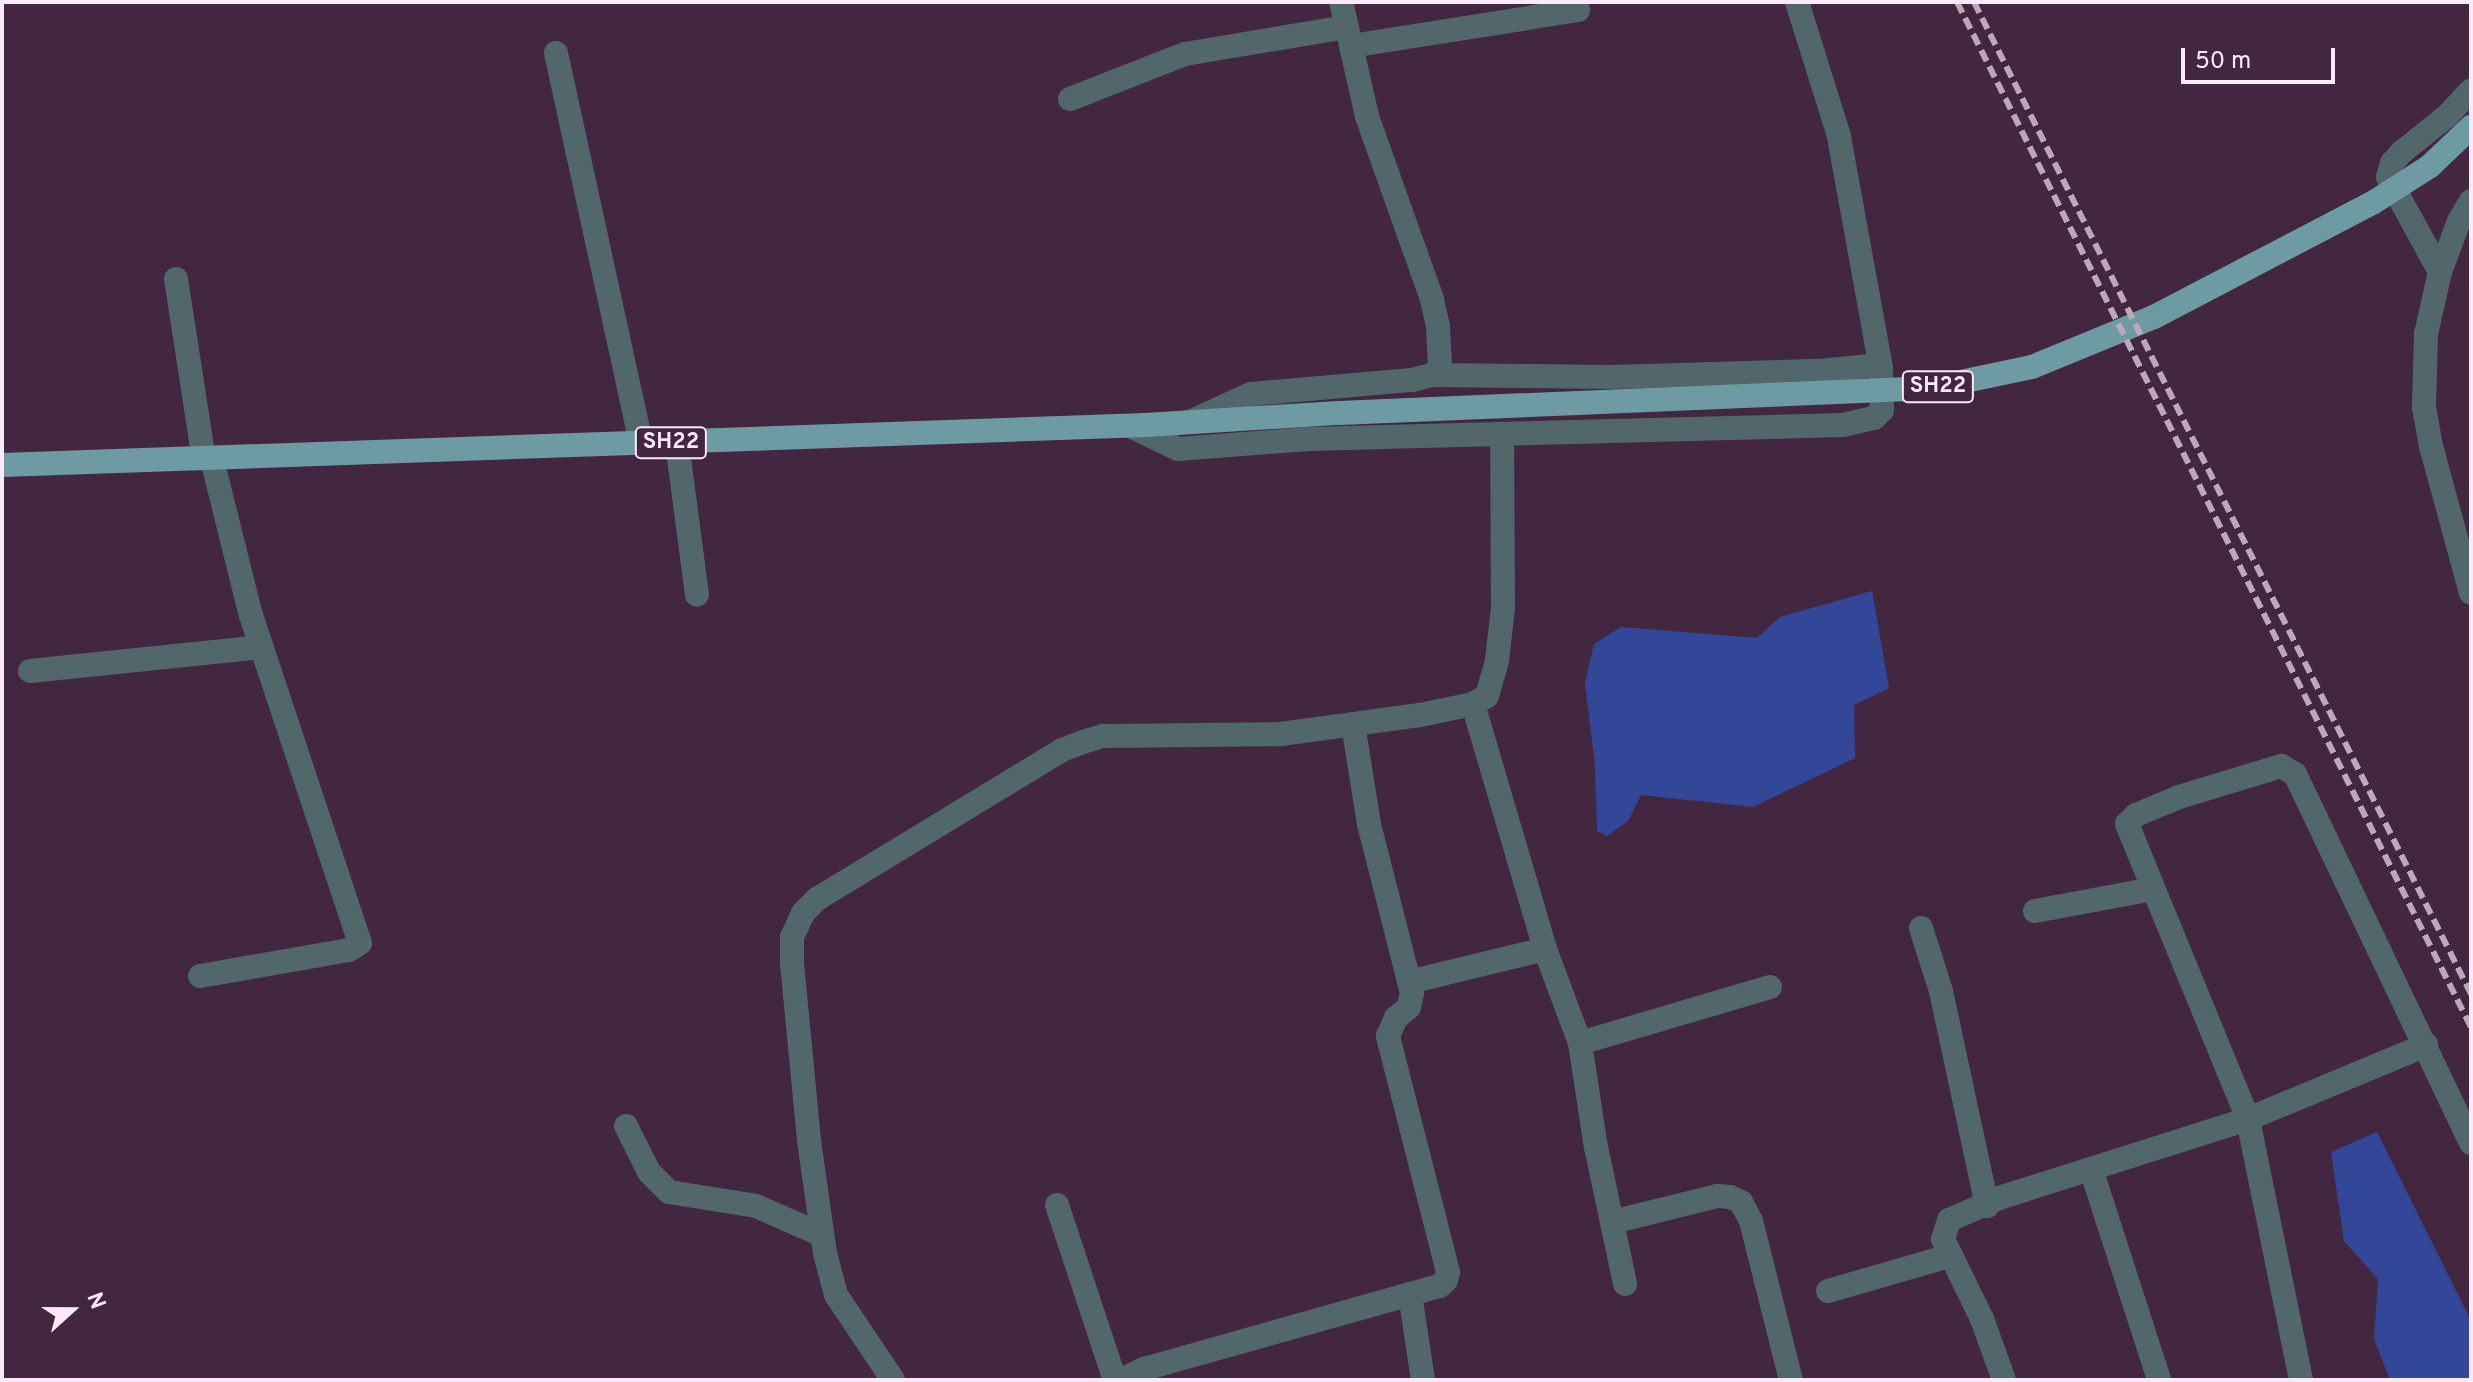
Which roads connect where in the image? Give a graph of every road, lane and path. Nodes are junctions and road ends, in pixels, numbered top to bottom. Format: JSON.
{"nodes":[{"id":1,"x":1341,"y":2,"type":"edge"},
{"id":2,"x":1797,"y":2,"type":"edge"},
{"id":3,"x":1578,"y":10,"type":"dead end"},
{"id":4,"x":1349,"y":36,"type":"junction"},
{"id":5,"x":556,"y":53,"type":"dead end"},
{"id":6,"x":2471,"y":90,"type":"edge"},
{"id":7,"x":1070,"y":99,"type":"dead end"},
{"id":8,"x":2471,"y":127,"type":"edge"},
{"id":9,"x":2471,"y":201,"type":"edge"},
{"id":10,"x":2440,"y":272,"type":"junction"},
{"id":11,"x":176,"y":279,"type":"dead end"},
{"id":12,"x":1880,"y":365,"type":"junction"},
{"id":13,"x":1432,"y":375,"type":"junction"},
{"id":14,"x":1190,"y":422,"type":"junction"},
{"id":15,"x":1130,"y":426,"type":"junction"},
{"id":16,"x":1502,"y":436,"type":"junction"},
{"id":17,"x":677,"y":443,"type":"junction"},
{"id":18,"x":641,"y":444,"type":"junction"},
{"id":19,"x":208,"y":459,"type":"junction"},
{"id":20,"x":2,"y":465,"type":"edge"},
{"id":21,"x":2471,"y":593,"type":"edge"},
{"id":22,"x":697,"y":595,"type":"dead end"},
{"id":23,"x":261,"y":647,"type":"junction"},
{"id":24,"x":30,"y":671,"type":"dead end"},
{"id":25,"x":1473,"y":704,"type":"junction"},
{"id":26,"x":1353,"y":724,"type":"junction"},
{"id":27,"x":2153,"y":889,"type":"junction"},
{"id":28,"x":2035,"y":911,"type":"dead end"},
{"id":29,"x":1921,"y":928,"type":"dead end"},
{"id":30,"x":1545,"y":949,"type":"junction"},
{"id":31,"x":200,"y":976,"type":"dead end"},
{"id":32,"x":1409,"y":982,"type":"junction"},
{"id":33,"x":1770,"y":987,"type":"dead end"},
{"id":34,"x":1580,"y":1043,"type":"junction"},
{"id":35,"x":2426,"y":1045,"type":"junction"},
{"id":36,"x":2248,"y":1119,"type":"junction"},
{"id":37,"x":626,"y":1126,"type":"dead end"},
{"id":38,"x":2471,"y":1143,"type":"edge"},
{"id":39,"x":2091,"y":1169,"type":"junction"},
{"id":40,"x":1057,"y":1205,"type":"dead end"},
{"id":41,"x":1987,"y":1206,"type":"junction"},
{"id":42,"x":1612,"y":1222,"type":"junction"},
{"id":43,"x":822,"y":1235,"type":"junction"},
{"id":44,"x":1949,"y":1256,"type":"junction"},
{"id":45,"x":1625,"y":1284,"type":"dead end"},
{"id":46,"x":1828,"y":1291,"type":"dead end"},
{"id":47,"x":1410,"y":1294,"type":"junction"},
{"id":48,"x":893,"y":1380,"type":"edge"},
{"id":49,"x":1115,"y":1380,"type":"edge"},
{"id":50,"x":1122,"y":1380,"type":"edge"},
{"id":51,"x":1423,"y":1380,"type":"edge"},
{"id":52,"x":1791,"y":1380,"type":"edge"},
{"id":53,"x":2004,"y":1380,"type":"edge"},
{"id":54,"x":2159,"y":1380,"type":"edge"},
{"id":55,"x":2301,"y":1380,"type":"edge"}],
"edges":[{"from":1,"to":4,"type":"street"},
{"from":2,"to":12,"type":"street"},
{"from":3,"to":4,"type":"street"},
{"from":4,"to":7,"type":"street"},
{"from":4,"to":13,"type":"street"},
{"from":5,"to":18,"type":"street"},
{"from":6,"to":10,"type":"street"},
{"from":8,"to":14,"type":"main road","number":"SH22"},
{"from":9,"to":10,"type":"street"},
{"from":10,"to":21,"type":"street"},
{"from":11,"to":19,"type":"street"},
{"from":12,"to":13,"type":"street"},
{"from":12,"to":16,"type":"street"},
{"from":13,"to":14,"type":"street"},
{"from":14,"to":15,"type":"main road","number":"SH22"},
{"from":15,"to":16,"type":"street"},
{"from":15,"to":17,"type":"main road","number":"SH22"},
{"from":16,"to":25,"type":"street"},
{"from":17,"to":18,"type":"main road","number":"SH22"},
{"from":17,"to":22,"type":"street"},
{"from":18,"to":19,"type":"main road","number":"SH22"},
{"from":19,"to":20,"type":"main road","number":"SH22"},
{"from":19,"to":23,"type":"street"},
{"from":23,"to":24,"type":"street"},
{"from":23,"to":31,"type":"street"},
{"from":25,"to":26,"type":"street"},
{"from":25,"to":30,"type":"street"},
{"from":26,"to":32,"type":"street"},
{"from":26,"to":43,"type":"street"},
{"from":27,"to":28,"type":"street"},
{"from":27,"to":35,"type":"street"},
{"from":27,"to":36,"type":"street"},
{"from":29,"to":41,"type":"street"},
{"from":30,"to":32,"type":"street"},
{"from":30,"to":34,"type":"street"},
{"from":32,"to":47,"type":"street"},
{"from":33,"to":34,"type":"street"},
{"from":34,"to":42,"type":"street"},
{"from":35,"to":36,"type":"street"},
{"from":35,"to":38,"type":"street"},
{"from":36,"to":39,"type":"street"},
{"from":36,"to":55,"type":"street"},
{"from":37,"to":43,"type":"street"},
{"from":39,"to":41,"type":"street"},
{"from":39,"to":54,"type":"street"},
{"from":40,"to":49,"type":"street"},
{"from":41,"to":44,"type":"street"},
{"from":42,"to":45,"type":"street"},
{"from":42,"to":52,"type":"street"},
{"from":43,"to":48,"type":"street"},
{"from":44,"to":46,"type":"street"},
{"from":44,"to":53,"type":"street"},
{"from":47,"to":50,"type":"street"},
{"from":47,"to":51,"type":"street"}]}
